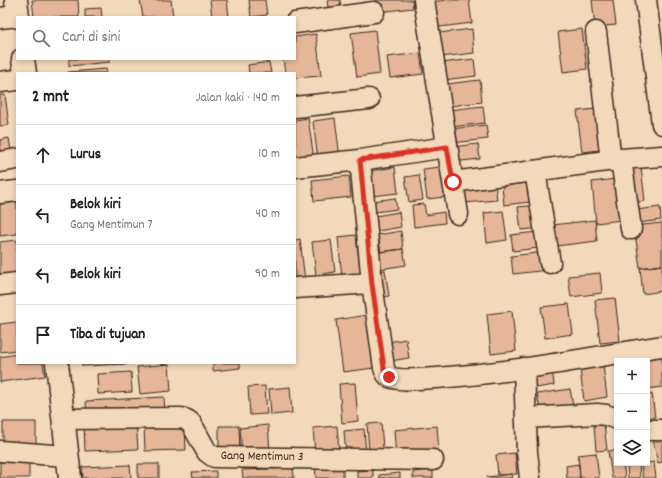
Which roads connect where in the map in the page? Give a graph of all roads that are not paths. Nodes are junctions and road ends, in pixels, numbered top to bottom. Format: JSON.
{"nodes":[{"id":1,"x":424,"y":0,"type":"edge"},
{"id":2,"x":646,"y":0,"type":"edge"},
{"id":3,"x":374,"y":12,"type":"dead end"},
{"id":4,"x":296,"y":23,"type":"edge"},
{"id":5,"x":596,"y":32,"type":"dead end"},
{"id":6,"x":23,"y":60,"type":"edge"},
{"id":7,"x":25,"y":72,"type":"edge"},
{"id":8,"x":16,"y":80,"type":"edge"},
{"id":9,"x":0,"y":82,"type":"edge"},
{"id":10,"x":369,"y":99,"type":"dead end"},
{"id":11,"x":296,"y":107,"type":"edge"},
{"id":12,"x":662,"y":124,"type":"edge"},
{"id":13,"x":447,"y":147,"type":"junction"},
{"id":14,"x":662,"y":156,"type":"edge"},
{"id":15,"x":16,"y":159,"type":"edge"},
{"id":16,"x":360,"y":160,"type":"junction"},
{"id":17,"x":616,"y":160,"type":"junction"},
{"id":18,"x":0,"y":162,"type":"edge"},
{"id":19,"x":296,"y":167,"type":"edge"},
{"id":20,"x":536,"y":171,"type":"junction"},
{"id":21,"x":453,"y":182,"type":"junction"},
{"id":22,"x":16,"y":191,"type":"edge"},
{"id":23,"x":0,"y":193,"type":"edge"},
{"id":24,"x":458,"y":214,"type":"dead end"},
{"id":25,"x":631,"y":229,"type":"dead end"},
{"id":26,"x":550,"y":263,"type":"dead end"},
{"id":27,"x":16,"y":283,"type":"edge"},
{"id":28,"x":372,"y":284,"type":"junction"},
{"id":29,"x":0,"y":285,"type":"edge"},
{"id":30,"x":296,"y":288,"type":"edge"},
{"id":31,"x":662,"y":346,"type":"edge"},
{"id":32,"x":57,"y":364,"type":"edge"},
{"id":33,"x":524,"y":368,"type":"junction"},
{"id":34,"x":526,"y":418,"type":"junction"},
{"id":35,"x":614,"y":418,"type":"edge"},
{"id":36,"x":63,"y":419,"type":"junction"},
{"id":37,"x":650,"y":430,"type":"edge"},
{"id":38,"x":662,"y":430,"type":"edge"},
{"id":39,"x":0,"y":451,"type":"edge"},
{"id":40,"x":67,"y":456,"type":"junction"},
{"id":41,"x":433,"y":460,"type":"dead end"},
{"id":42,"x":70,"y":478,"type":"edge"},
{"id":43,"x":530,"y":478,"type":"edge"}],
"edges":[{"from":1,"to":13,"type":"street"},
{"from":2,"to":12,"type":"street"},
{"from":3,"to":4,"type":"street"},
{"from":5,"to":17,"type":"street"},
{"from":6,"to":7,"type":"main road"},
{"from":8,"to":9,"type":"street"},
{"from":10,"to":11,"type":"street"},
{"from":13,"to":16,"type":"street"},
{"from":13,"to":21,"type":"street"},
{"from":14,"to":17,"type":"street"},
{"from":15,"to":18,"type":"street"},
{"from":16,"to":19,"type":"street"},
{"from":16,"to":28,"type":"street"},
{"from":17,"to":20,"type":"street"},
{"from":17,"to":25,"type":"street"},
{"from":20,"to":21,"type":"street"},
{"from":20,"to":26,"type":"street"},
{"from":21,"to":24,"type":"street"},
{"from":22,"to":23,"type":"street"},
{"from":27,"to":29,"type":"street"},
{"from":28,"to":30,"type":"street"},
{"from":28,"to":33,"type":"street"},
{"from":31,"to":33,"type":"street"},
{"from":32,"to":36,"type":"main road"},
{"from":33,"to":34,"type":"street"},
{"from":34,"to":35,"type":"street"},
{"from":34,"to":43,"type":"street"},
{"from":36,"to":40,"type":"main road"},
{"from":36,"to":41,"type":"street","name":"Gang Mentimun 3"},
{"from":37,"to":38,"type":"street"},
{"from":39,"to":40,"type":"street"},
{"from":40,"to":42,"type":"main road"}]}
